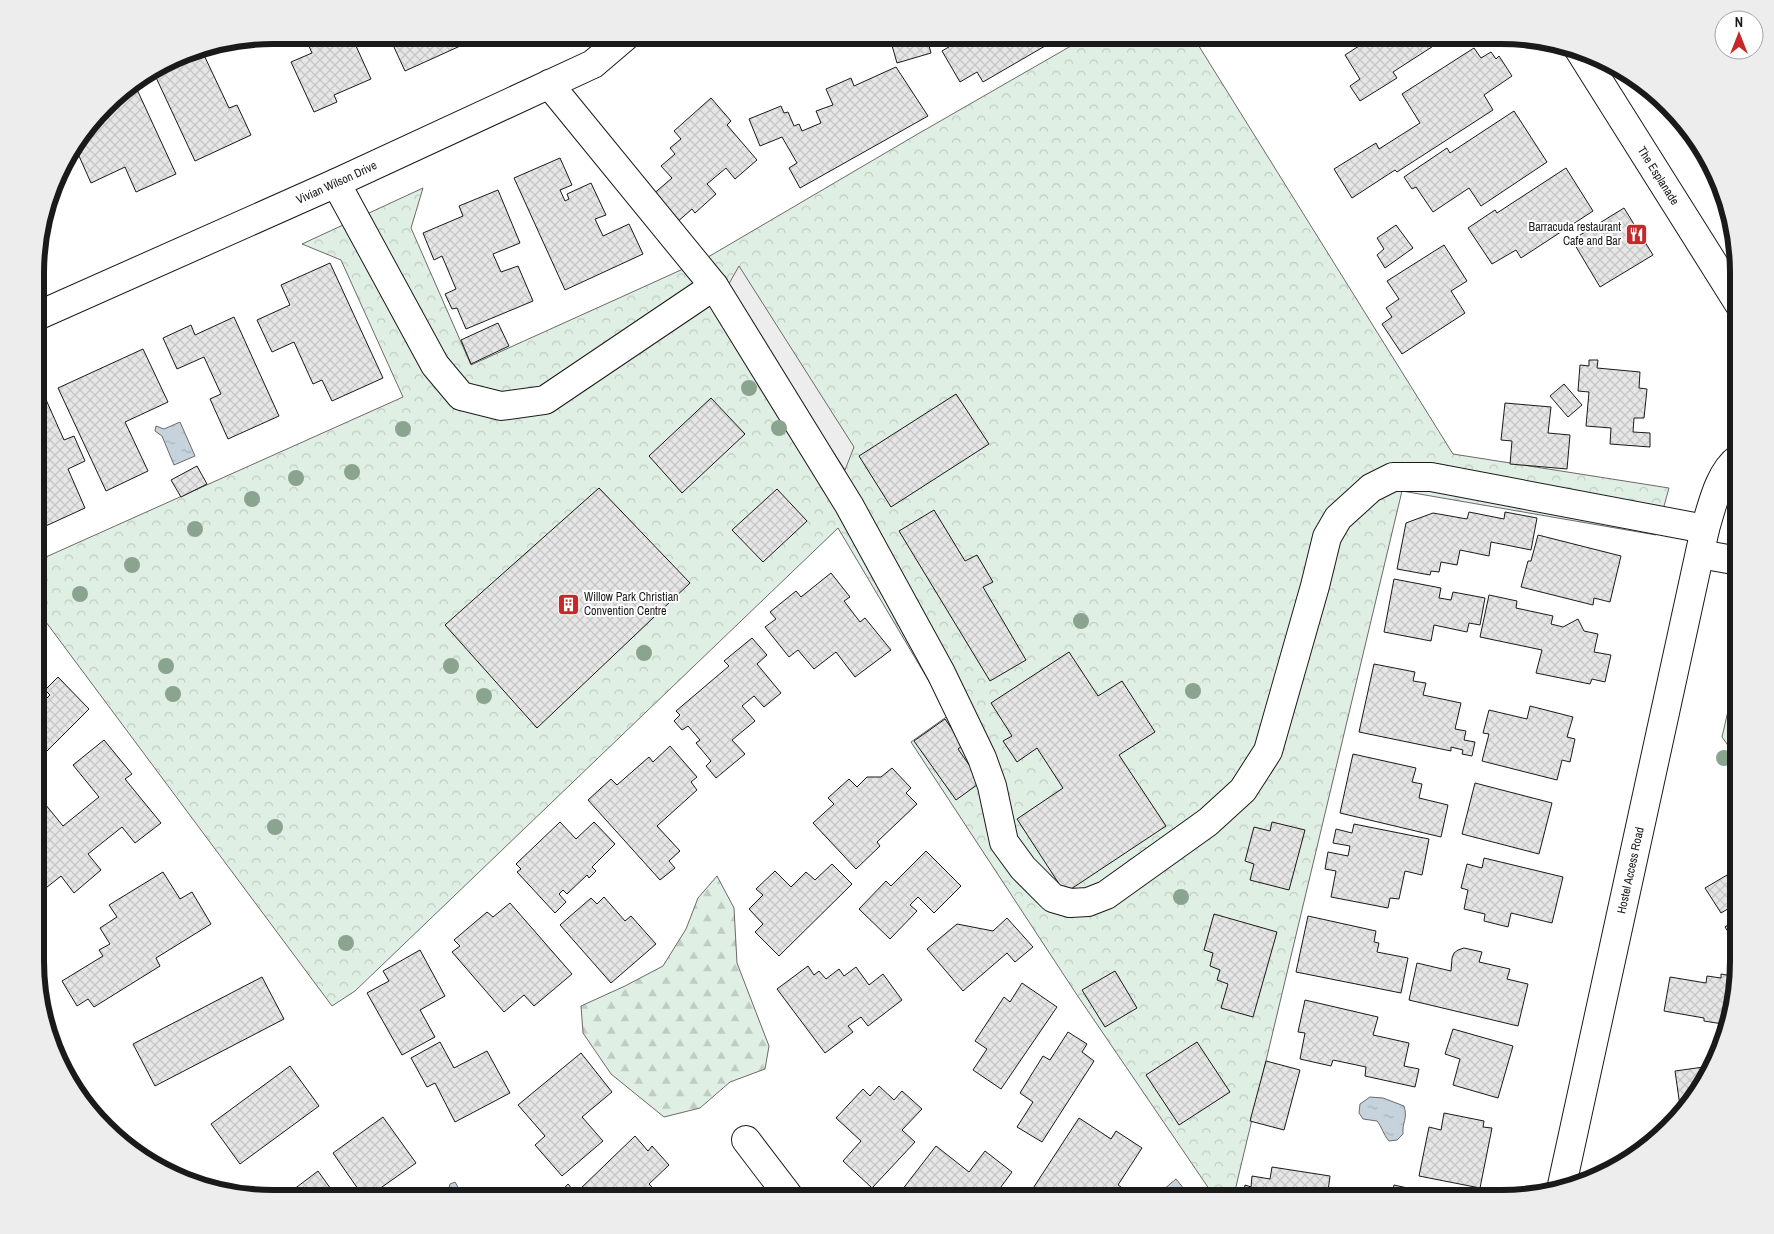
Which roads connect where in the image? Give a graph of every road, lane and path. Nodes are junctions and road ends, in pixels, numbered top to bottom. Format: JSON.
{"nodes":[{"id":1,"x":617,"y":44,"type":"edge"},
{"id":2,"x":1585,"y":60,"type":"edge"},
{"id":3,"x":549,"y":84,"type":"junction"},
{"id":4,"x":336,"y":183,"type":"junction"},
{"id":5,"x":714,"y":286,"type":"junction"},
{"id":6,"x":1730,"y":291,"type":"edge"},
{"id":7,"x":44,"y":313,"type":"edge"},
{"id":8,"x":1730,"y":467,"type":"edge"},
{"id":9,"x":1702,"y":541,"type":"junction"},
{"id":10,"x":1730,"y":557,"type":"edge"},
{"id":11,"x":746,"y":1140,"type":"dead end"},
{"id":12,"x":1563,"y":1181,"type":"edge"},
{"id":13,"x":784,"y":1190,"type":"edge"}],
"edges":[{"from":1,"to":3,"type":"street","name":"Vivian Wilson Drive"},
{"from":2,"to":6,"type":"street","name":"The Esplanade"},
{"from":3,"to":4,"type":"street","name":"Vivian Wilson Drive"},
{"from":3,"to":5,"type":"street"},
{"from":4,"to":5,"type":"street"},
{"from":4,"to":7,"type":"street","name":"Vivian Wilson Drive"},
{"from":5,"to":9,"type":"street"},
{"from":8,"to":9,"type":"street","name":"Hostel Access Road"},
{"from":9,"to":10,"type":"street"},
{"from":9,"to":12,"type":"street","name":"Hostel Access Road"},
{"from":11,"to":13,"type":"street"}]}
